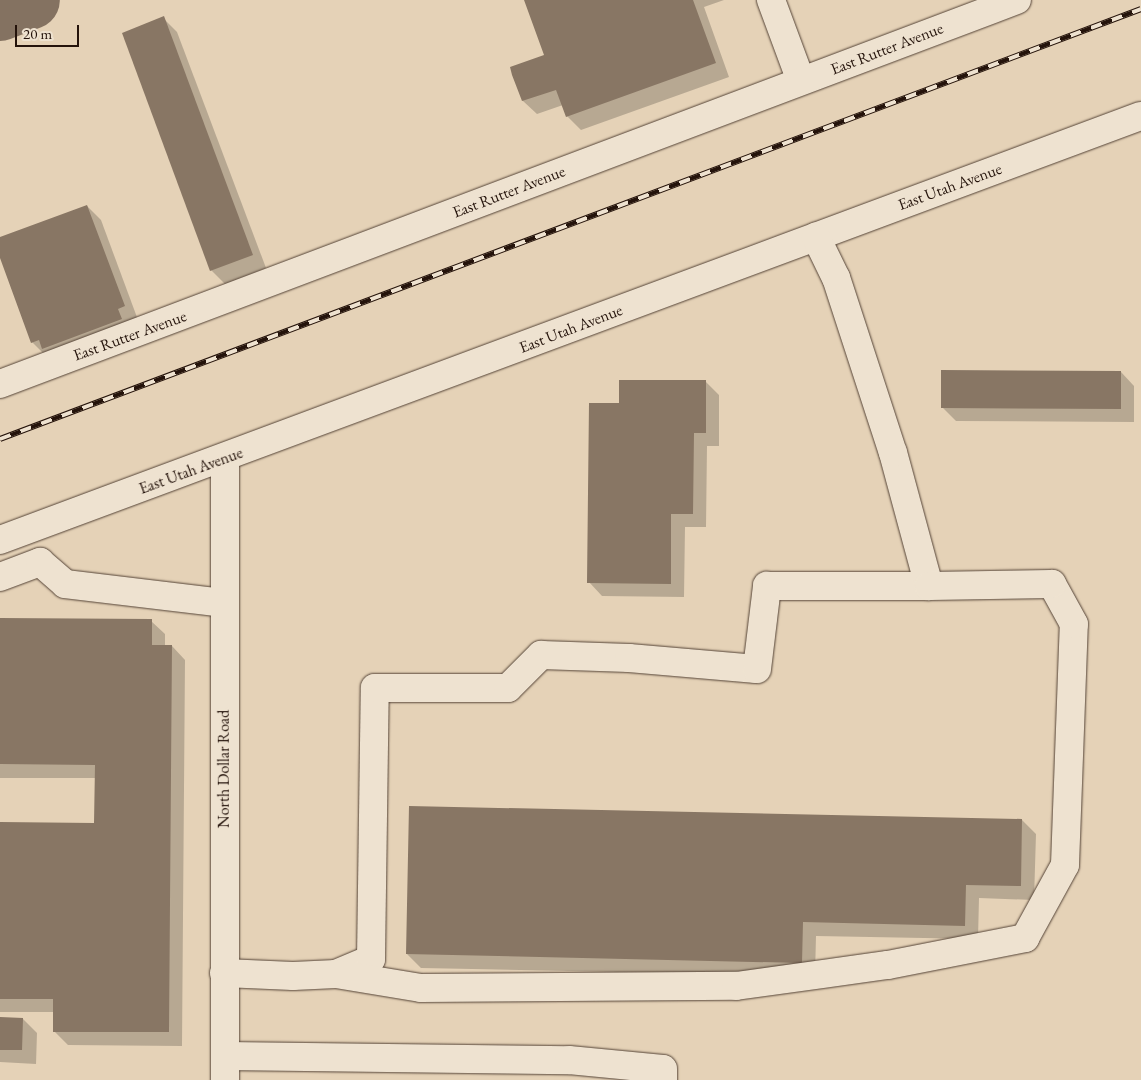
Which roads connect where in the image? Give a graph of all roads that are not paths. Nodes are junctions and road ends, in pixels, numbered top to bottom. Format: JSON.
{"nodes":[{"id":1,"x":771,"y":0,"type":"edge"},
{"id":2,"x":1017,"y":0,"type":"edge"},
{"id":3,"x":801,"y":81,"type":"junction"},
{"id":4,"x":1141,"y":116,"type":"edge"},
{"id":5,"x":816,"y":238,"type":"junction"},
{"id":6,"x":0,"y":384,"type":"edge"},
{"id":7,"x":225,"y":458,"type":"junction"},
{"id":8,"x":0,"y":540,"type":"edge"},
{"id":9,"x":0,"y":577,"type":"edge"},
{"id":10,"x":929,"y":586,"type":"junction"},
{"id":11,"x":225,"y":602,"type":"junction"},
{"id":12,"x":224,"y":972,"type":"junction"},
{"id":13,"x":336,"y":974,"type":"junction"},
{"id":14,"x":225,"y":1068,"type":"edge"},
{"id":15,"x":663,"y":1080,"type":"edge"}],
"edges":[{"from":1,"to":3,"type":"street"},
{"from":2,"to":3,"type":"street","name":"East Rutter Avenue"},
{"from":3,"to":6,"type":"street","name":"East Rutter Avenue"},
{"from":4,"to":5,"type":"street","name":"East Utah Avenue"},
{"from":5,"to":7,"type":"street","name":"East Utah Avenue"},
{"from":5,"to":10,"type":"street"},
{"from":7,"to":8,"type":"street","name":"East Utah Avenue"},
{"from":7,"to":11,"type":"street","name":"North Dollar Road"},
{"from":9,"to":11,"type":"street"},
{"from":10,"to":13,"type":"street"},
{"from":10,"to":13,"type":"street"},
{"from":11,"to":12,"type":"street","name":"North Dollar Road"},
{"from":12,"to":13,"type":"street"},
{"from":12,"to":14,"type":"street","name":"North Dollar Road"},
{"from":14,"to":15,"type":"street"}]}
